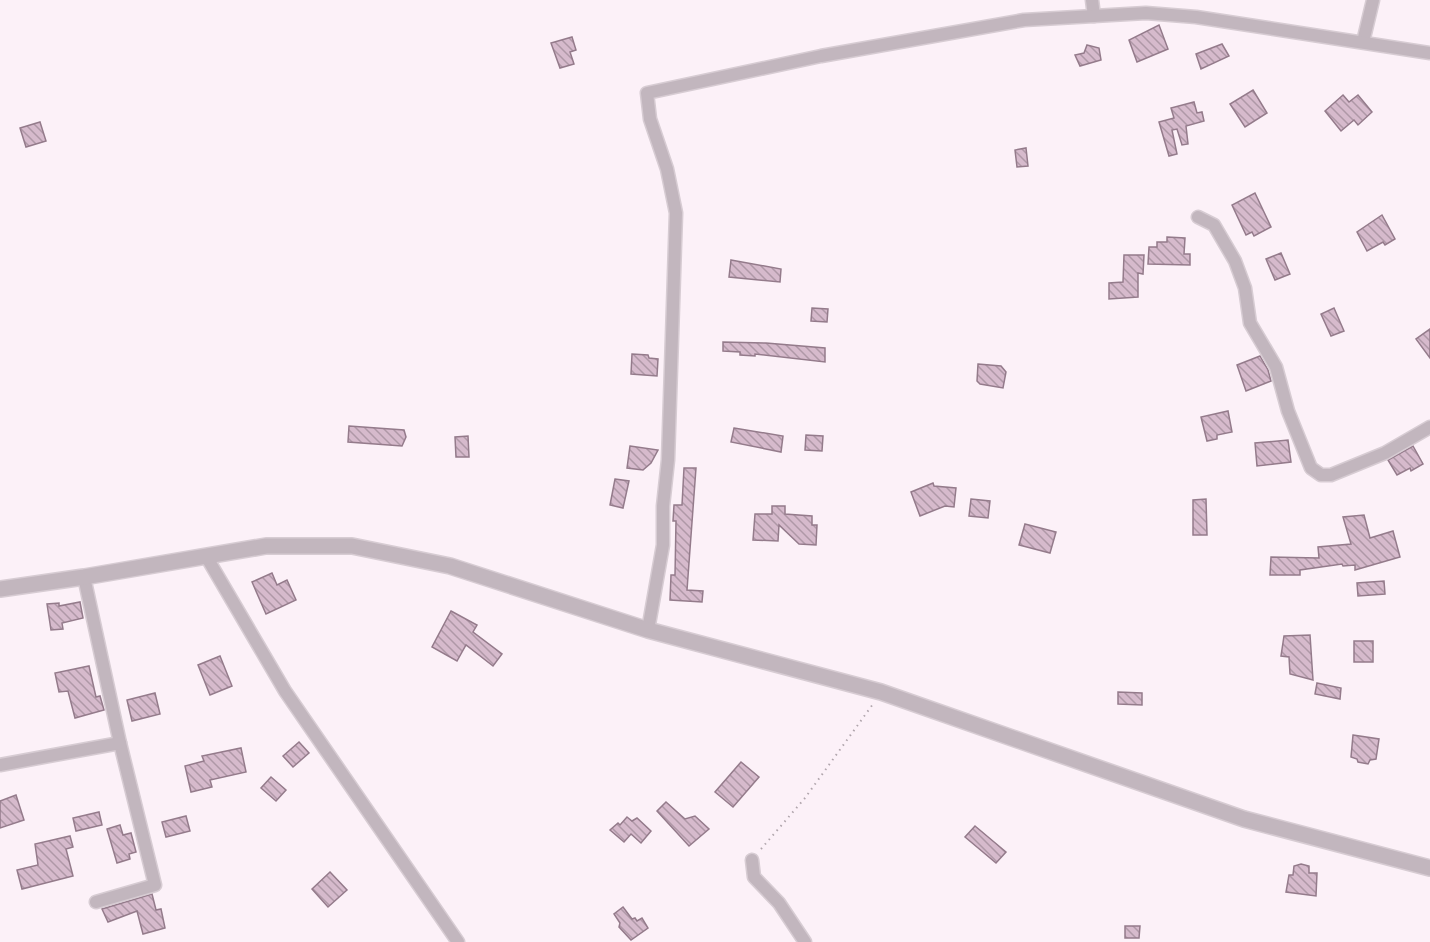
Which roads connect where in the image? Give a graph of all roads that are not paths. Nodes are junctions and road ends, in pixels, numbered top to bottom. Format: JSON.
{"nodes":[{"id":1,"x":1092,"y":0,"type":"edge"},
{"id":2,"x":1373,"y":0,"type":"edge"},
{"id":3,"x":1094,"y":16,"type":"junction"},
{"id":4,"x":1363,"y":42,"type":"junction"},
{"id":5,"x":1430,"y":53,"type":"edge"},
{"id":6,"x":1198,"y":217,"type":"dead end"},
{"id":7,"x":1430,"y":428,"type":"edge"},
{"id":8,"x":206,"y":556,"type":"junction"},
{"id":9,"x":84,"y":577,"type":"junction"},
{"id":10,"x":0,"y":589,"type":"edge"},
{"id":11,"x":648,"y":630,"type":"junction"},
{"id":12,"x":120,"y":744,"type":"junction"},
{"id":13,"x":0,"y":765,"type":"edge"},
{"id":14,"x":752,"y":860,"type":"road end"},
{"id":15,"x":1430,"y":868,"type":"edge"},
{"id":16,"x":96,"y":902,"type":"dead end"},
{"id":17,"x":458,"y":942,"type":"edge"},
{"id":18,"x":805,"y":942,"type":"edge"}],
"edges":[{"from":1,"to":3,"type":"street"},
{"from":2,"to":4,"type":"street"},
{"from":3,"to":4,"type":"street"},
{"from":3,"to":11,"type":"street"},
{"from":4,"to":5,"type":"street"},
{"from":6,"to":7,"type":"street"},
{"from":8,"to":9,"type":"street"},
{"from":8,"to":11,"type":"street"},
{"from":8,"to":17,"type":"street"},
{"from":9,"to":10,"type":"street"},
{"from":9,"to":12,"type":"street"},
{"from":11,"to":15,"type":"street"},
{"from":12,"to":13,"type":"street"},
{"from":12,"to":16,"type":"street"},
{"from":14,"to":18,"type":"street"}]}
